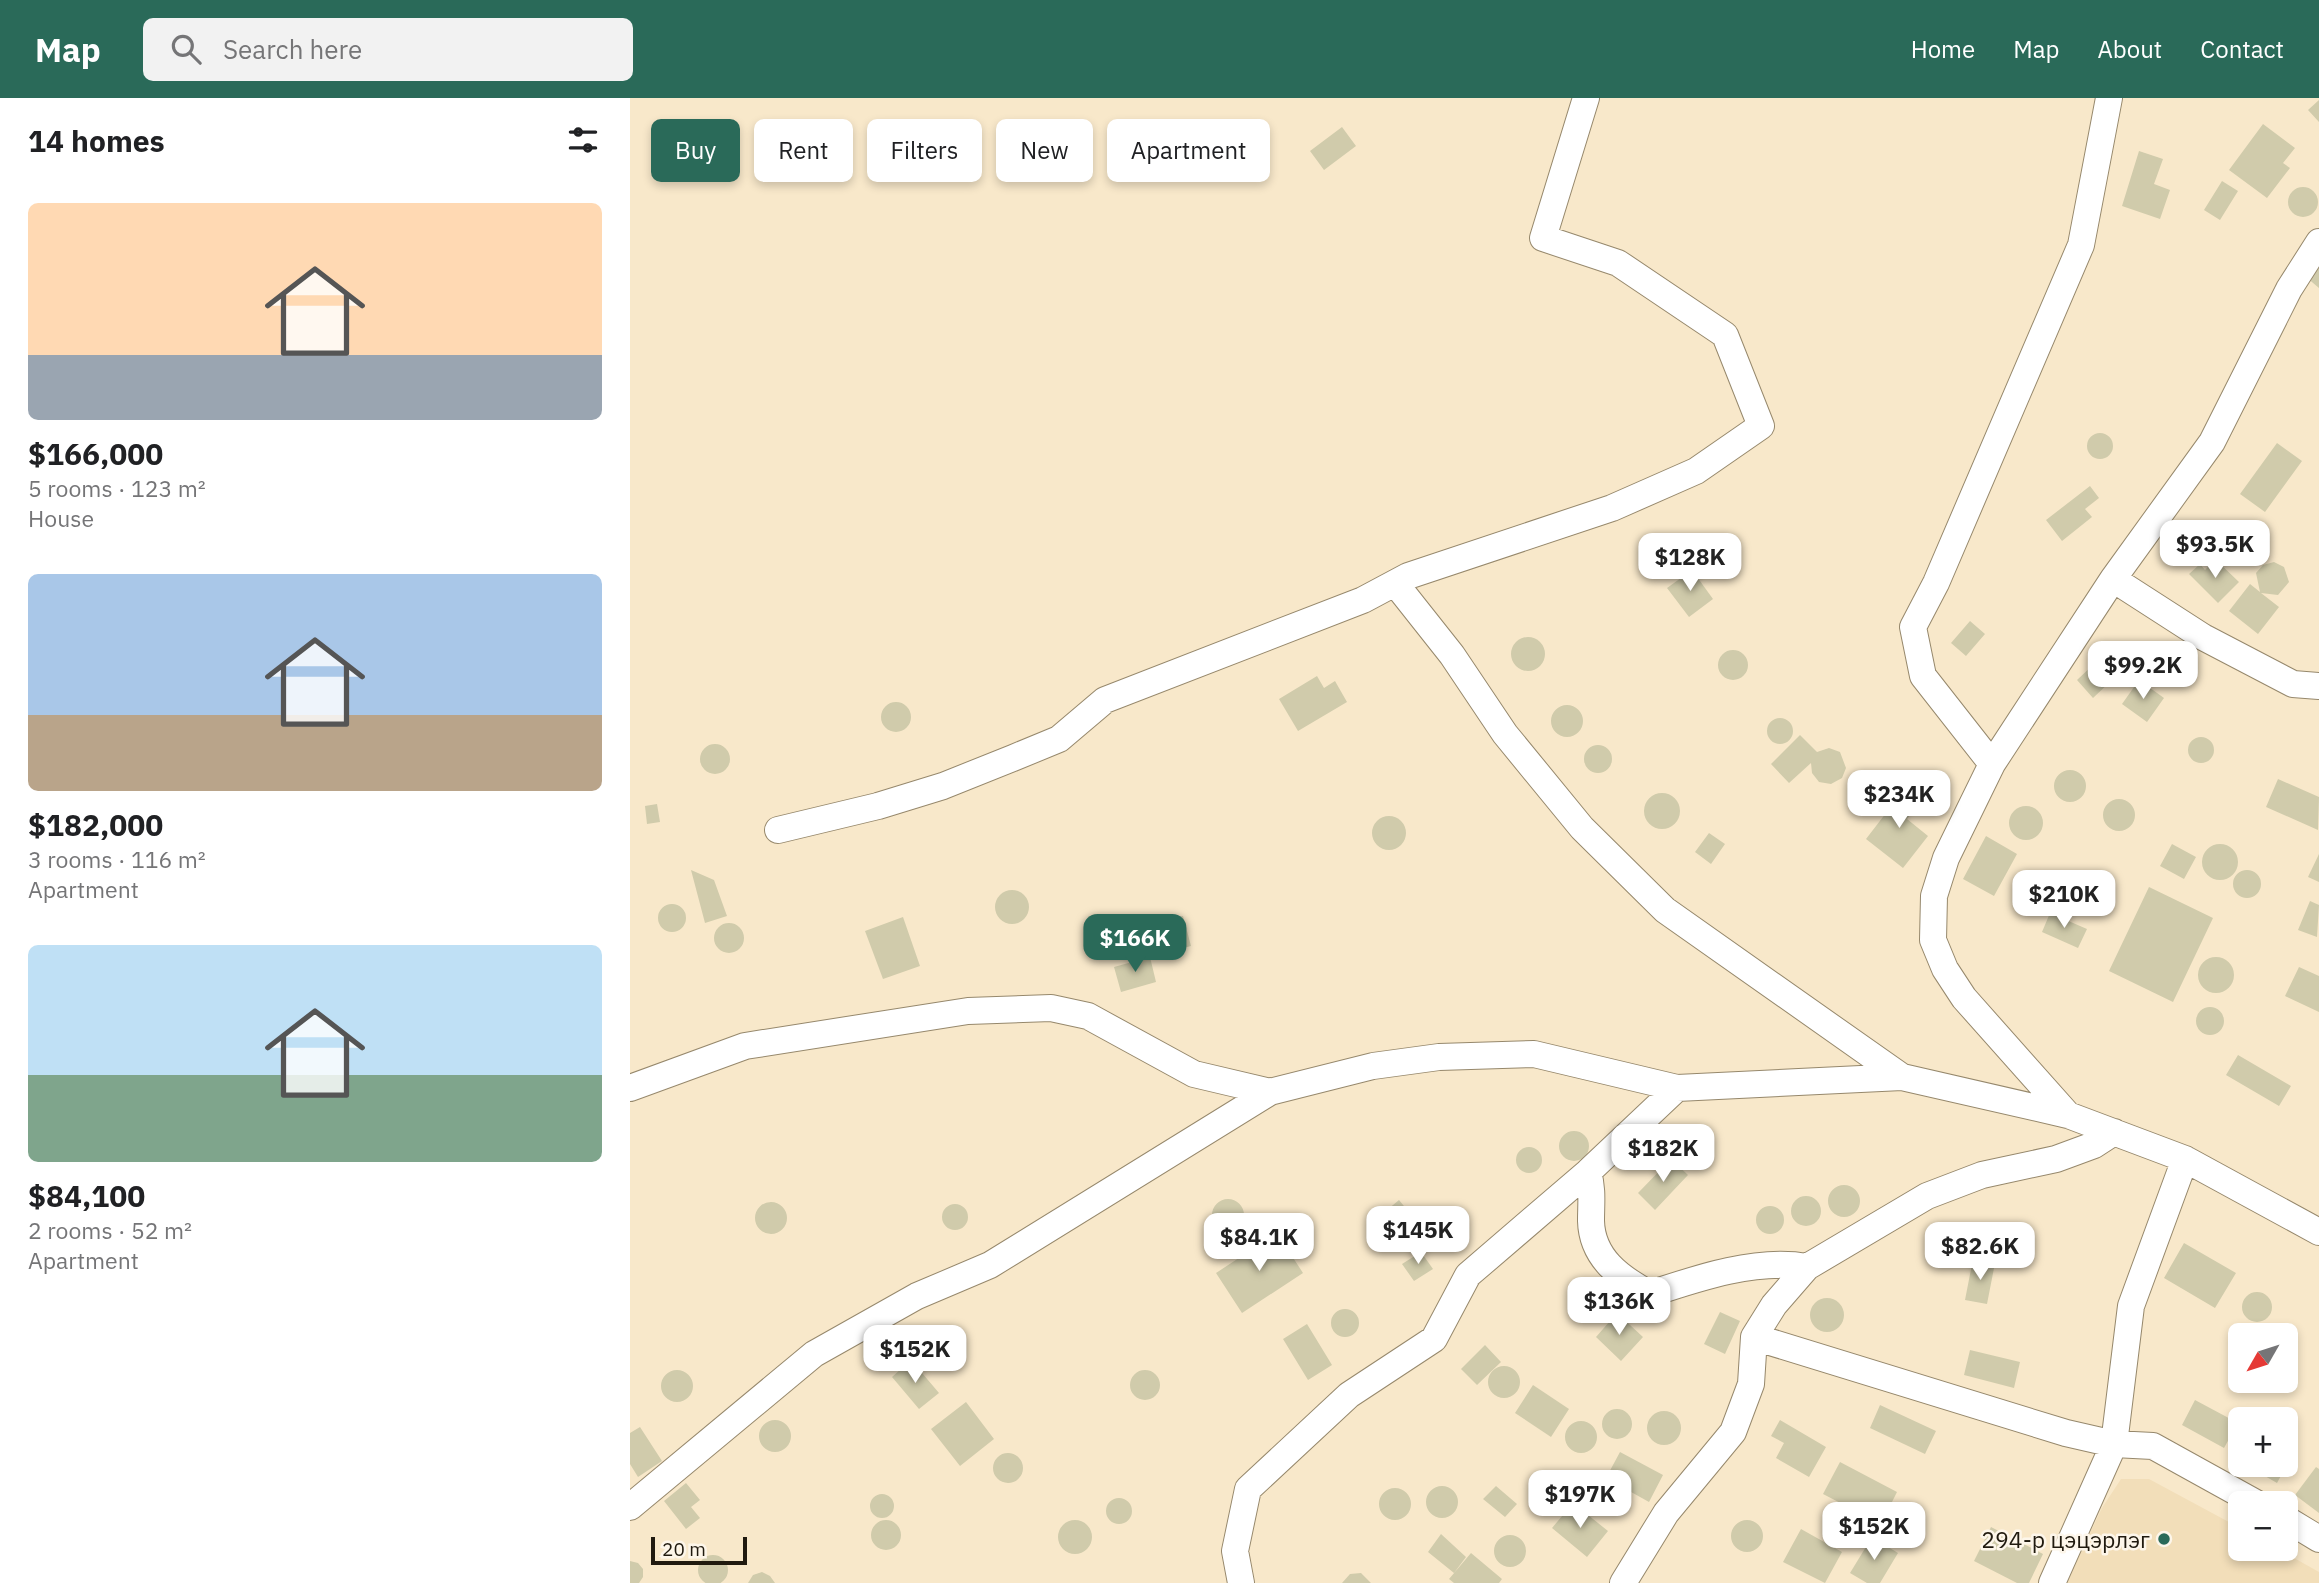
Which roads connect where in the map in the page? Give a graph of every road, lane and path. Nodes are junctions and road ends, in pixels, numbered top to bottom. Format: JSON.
{"nodes":[{"id":1,"x":1586,"y":98,"type":"edge"},
{"id":2,"x":2109,"y":98,"type":"edge"},
{"id":3,"x":2319,"y":242,"type":"edge"},
{"id":4,"x":2113,"y":579,"type":"junction"},
{"id":5,"x":1395,"y":583,"type":"junction"},
{"id":6,"x":2319,"y":686,"type":"edge"},
{"id":7,"x":1992,"y":764,"type":"junction"},
{"id":8,"x":778,"y":830,"type":"dead end"},
{"id":9,"x":1902,"y":1077,"type":"junction"},
{"id":10,"x":630,"y":1088,"type":"edge"},
{"id":11,"x":1677,"y":1088,"type":"junction"},
{"id":12,"x":1269,"y":1092,"type":"junction"},
{"id":13,"x":2068,"y":1115,"type":"junction"},
{"id":14,"x":2114,"y":1132,"type":"junction"},
{"id":15,"x":2185,"y":1159,"type":"junction"},
{"id":16,"x":1588,"y":1172,"type":"junction"},
{"id":17,"x":2319,"y":1232,"type":"edge"},
{"id":18,"x":1807,"y":1267,"type":"junction"},
{"id":19,"x":1754,"y":1337,"type":"junction"},
{"id":20,"x":2114,"y":1444,"type":"junction"},
{"id":21,"x":2234,"y":1491,"type":"edge"},
{"id":22,"x":630,"y":1507,"type":"edge"},
{"id":23,"x":2298,"y":1527,"type":"edge"},
{"id":24,"x":2319,"y":1539,"type":"edge"},
{"id":25,"x":1241,"y":1583,"type":"edge"},
{"id":26,"x":1623,"y":1583,"type":"edge"},
{"id":27,"x":2053,"y":1583,"type":"edge"}],
"edges":[{"from":1,"to":5,"type":"street"},
{"from":2,"to":7,"type":"street"},
{"from":3,"to":4,"type":"street"},
{"from":4,"to":6,"type":"street"},
{"from":4,"to":7,"type":"street"},
{"from":5,"to":8,"type":"street"},
{"from":5,"to":9,"type":"street"},
{"from":7,"to":13,"type":"street"},
{"from":9,"to":11,"type":"street"},
{"from":9,"to":13,"type":"street"},
{"from":10,"to":12,"type":"street"},
{"from":11,"to":12,"type":"street"},
{"from":11,"to":16,"type":"street"},
{"from":12,"to":22,"type":"street"},
{"from":13,"to":14,"type":"street"},
{"from":14,"to":15,"type":"street"},
{"from":14,"to":18,"type":"street"},
{"from":15,"to":17,"type":"street"},
{"from":15,"to":20,"type":"street"},
{"from":16,"to":18,"type":"street"},
{"from":16,"to":25,"type":"street"},
{"from":18,"to":19,"type":"street"},
{"from":19,"to":20,"type":"street"},
{"from":19,"to":26,"type":"street"},
{"from":20,"to":21,"type":"street"},
{"from":20,"to":27,"type":"street"},
{"from":23,"to":24,"type":"street"}]}
